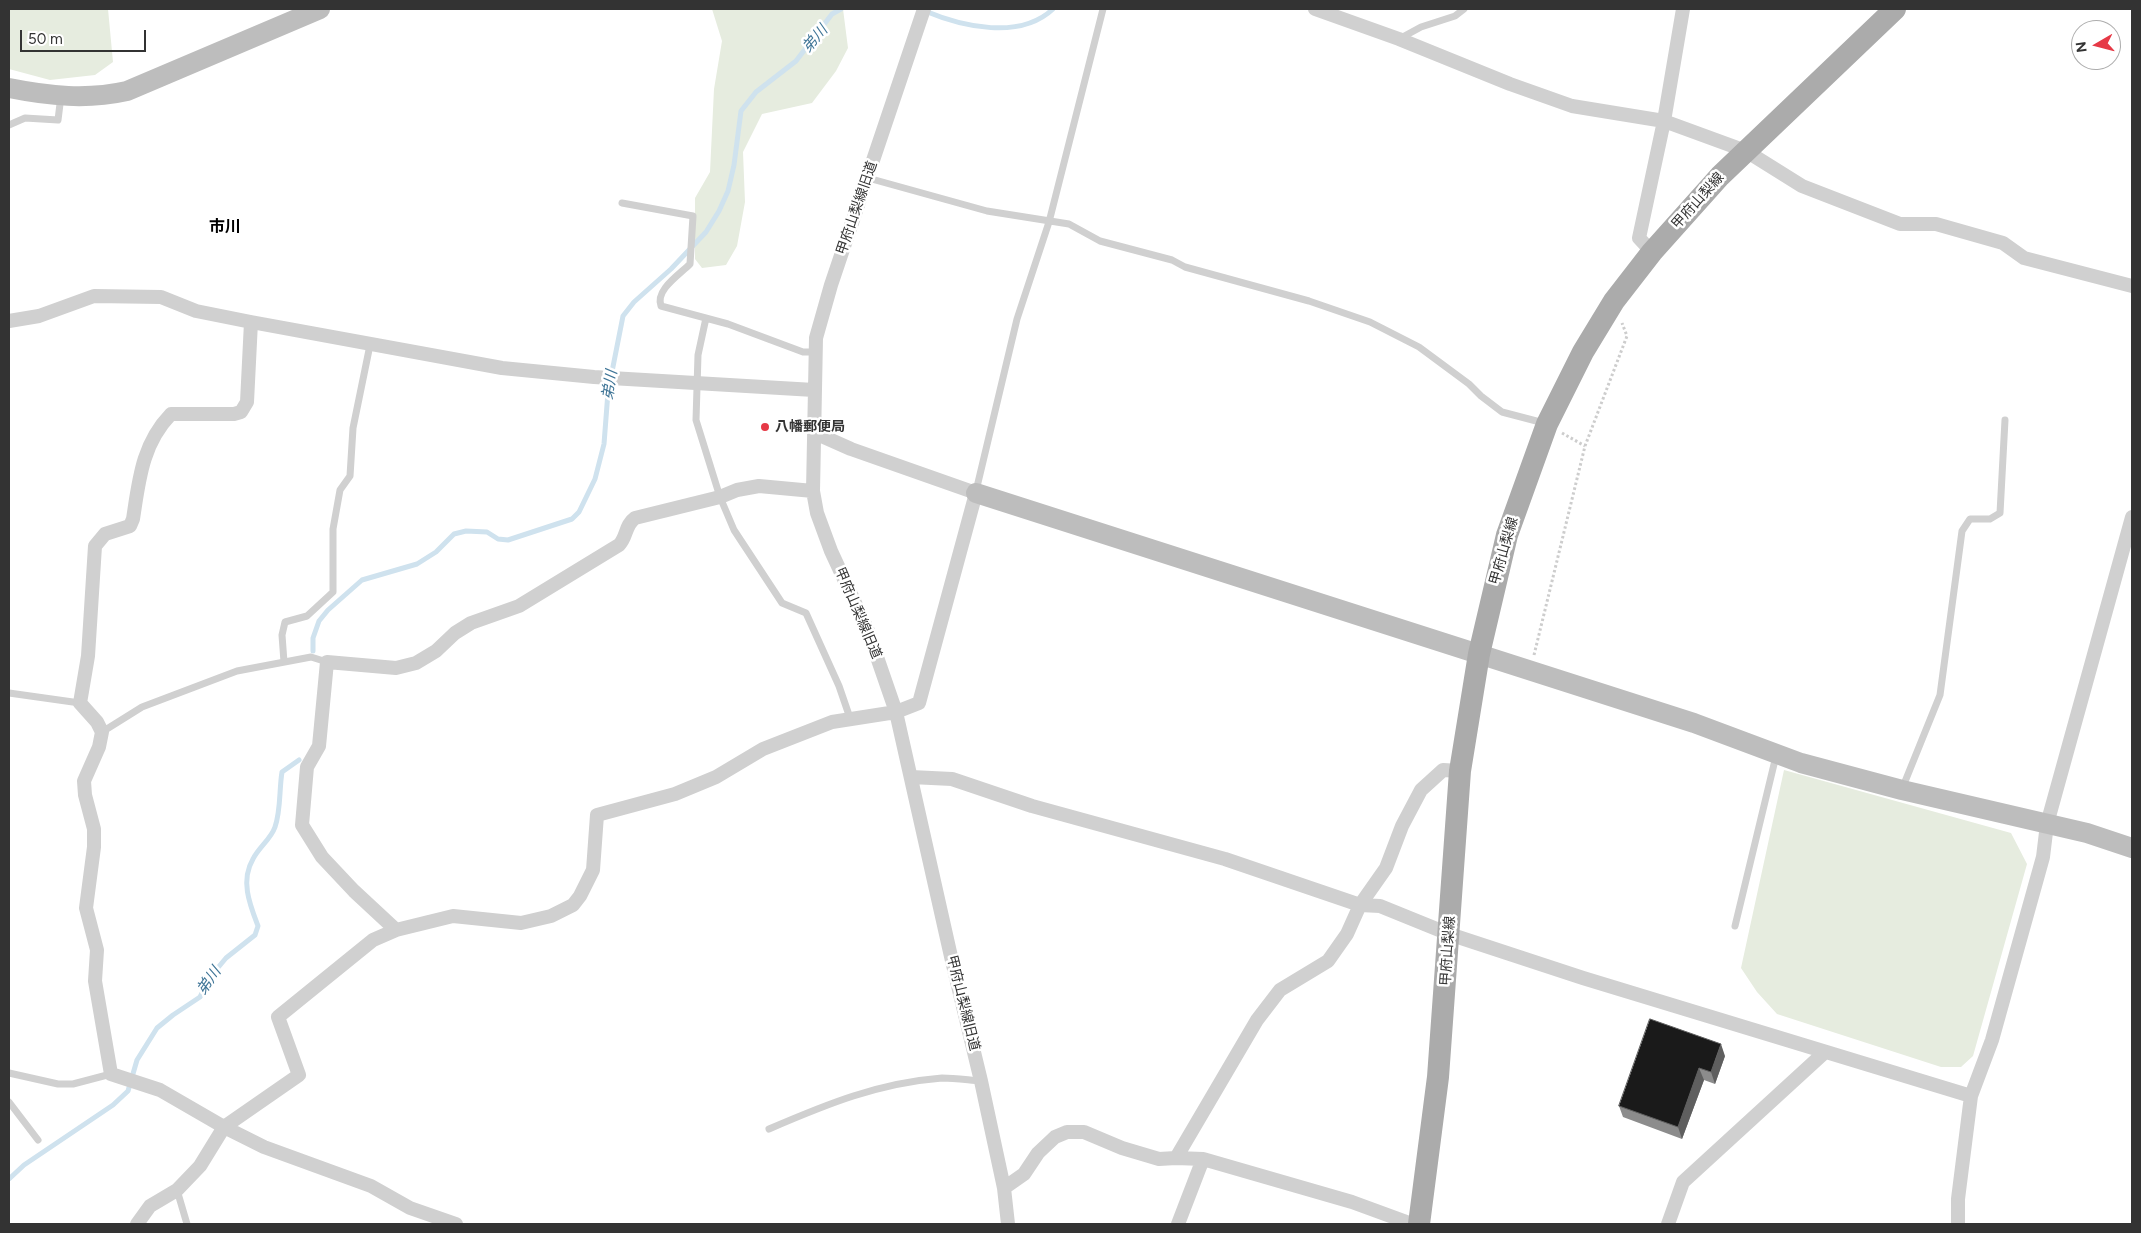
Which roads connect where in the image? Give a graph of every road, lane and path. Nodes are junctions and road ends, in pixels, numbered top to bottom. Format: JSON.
{"nodes":[{"id":1,"x":320,"y":9,"type":"edge"},
{"id":2,"x":924,"y":9,"type":"edge"},
{"id":3,"x":1103,"y":9,"type":"edge"},
{"id":4,"x":1315,"y":9,"type":"edge"},
{"id":5,"x":1464,"y":9,"type":"edge"},
{"id":6,"x":1683,"y":9,"type":"edge"},
{"id":7,"x":1895,"y":9,"type":"edge"},
{"id":8,"x":1399,"y":39,"type":"junction"},
{"id":9,"x":9,"y":88,"type":"edge"},
{"id":10,"x":61,"y":96,"type":"junction"},
{"id":11,"x":1664,"y":121,"type":"junction"},
{"id":12,"x":9,"y":125,"type":"edge"},
{"id":13,"x":1746,"y":151,"type":"junction"},
{"id":14,"x":868,"y":178,"type":"junction"},
{"id":15,"x":622,"y":203,"type":"dead end"},
{"id":16,"x":1049,"y":222,"type":"junction"},
{"id":17,"x":1652,"y":252,"type":"junction"},
{"id":18,"x":2132,"y":286,"type":"edge"},
{"id":19,"x":1614,"y":302,"type":"junction"},
{"id":20,"x":706,"y":318,"type":"junction"},
{"id":21,"x":9,"y":321,"type":"edge"},
{"id":22,"x":251,"y":322,"type":"junction"},
{"id":23,"x":370,"y":345,"type":"junction"},
{"id":24,"x":815,"y":352,"type":"junction"},
{"id":25,"x":696,"y":383,"type":"junction"},
{"id":26,"x":814,"y":390,"type":"junction"},
{"id":27,"x":2005,"y":420,"type":"dead end"},
{"id":28,"x":1547,"y":424,"type":"junction"},
{"id":29,"x":815,"y":433,"type":"junction"},
{"id":30,"x":1586,"y":446,"type":"junction"},
{"id":31,"x":813,"y":491,"type":"junction"},
{"id":32,"x":976,"y":494,"type":"junction"},
{"id":33,"x":720,"y":497,"type":"junction"},
{"id":34,"x":2132,"y":516,"type":"edge"},
{"id":35,"x":1479,"y":654,"type":"junction"},
{"id":36,"x":284,"y":662,"type":"junction"},
{"id":37,"x":327,"y":662,"type":"junction"},
{"id":38,"x":1529,"y":671,"type":"junction"},
{"id":39,"x":9,"y":693,"type":"edge"},
{"id":40,"x":80,"y":703,"type":"junction"},
{"id":41,"x":896,"y":712,"type":"junction"},
{"id":42,"x":850,"y":718,"type":"junction"},
{"id":43,"x":102,"y":732,"type":"junction"},
{"id":44,"x":1776,"y":754,"type":"junction"},
{"id":45,"x":1460,"y":771,"type":"junction"},
{"id":46,"x":911,"y":777,"type":"junction"},
{"id":47,"x":1902,"y":790,"type":"junction"},
{"id":48,"x":2047,"y":824,"type":"junction"},
{"id":49,"x":2132,"y":848,"type":"edge"},
{"id":50,"x":1360,"y":904,"type":"junction"},
{"id":51,"x":1735,"y":926,"type":"dead end"},
{"id":52,"x":396,"y":930,"type":"junction"},
{"id":53,"x":1449,"y":934,"type":"junction"},
{"id":54,"x":1825,"y":1052,"type":"junction"},
{"id":55,"x":9,"y":1073,"type":"edge"},
{"id":56,"x":115,"y":1076,"type":"junction"},
{"id":57,"x":982,"y":1081,"type":"junction"},
{"id":58,"x":1971,"y":1096,"type":"junction"},
{"id":59,"x":9,"y":1102,"type":"edge"},
{"id":60,"x":224,"y":1126,"type":"junction"},
{"id":61,"x":769,"y":1129,"type":"dead end"},
{"id":62,"x":38,"y":1140,"type":"dead end"},
{"id":63,"x":1176,"y":1158,"type":"junction"},
{"id":64,"x":1204,"y":1159,"type":"junction"},
{"id":65,"x":1004,"y":1188,"type":"junction"},
{"id":66,"x":177,"y":1190,"type":"junction"},
{"id":67,"x":138,"y":1224,"type":"edge"},
{"id":68,"x":187,"y":1224,"type":"edge"},
{"id":69,"x":456,"y":1224,"type":"edge"},
{"id":70,"x":1008,"y":1224,"type":"edge"},
{"id":71,"x":1178,"y":1224,"type":"edge"},
{"id":72,"x":1412,"y":1224,"type":"edge"},
{"id":73,"x":1419,"y":1224,"type":"edge"},
{"id":74,"x":1668,"y":1224,"type":"edge"},
{"id":75,"x":1958,"y":1224,"type":"edge"}],
"edges":[{"from":1,"to":10,"type":"street"},
{"from":2,"to":14,"type":"street","name":"甲府山梨線旧道"},
{"from":3,"to":16,"type":"lane"},
{"from":4,"to":8,"type":"street"},
{"from":5,"to":8,"type":"lane"},
{"from":6,"to":11,"type":"street"},
{"from":7,"to":13,"type":"main road","name":"甲府山梨線"},
{"from":8,"to":11,"type":"street"},
{"from":9,"to":10,"type":"street"},
{"from":10,"to":12,"type":"lane"},
{"from":11,"to":13,"type":"street"},
{"from":11,"to":17,"type":"street"},
{"from":13,"to":17,"type":"main road","name":"甲府山梨線"},
{"from":13,"to":18,"type":"street"},
{"from":14,"to":16,"type":"lane"},
{"from":14,"to":24,"type":"street","name":"甲府山梨線旧道"},
{"from":15,"to":20,"type":"lane"},
{"from":16,"to":28,"type":"lane"},
{"from":16,"to":32,"type":"lane"},
{"from":17,"to":19,"type":"main road","name":"甲府山梨線"},
{"from":19,"to":28,"type":"main road","name":"甲府山梨線"},
{"from":19,"to":30,"type":"path"},
{"from":20,"to":24,"type":"lane"},
{"from":20,"to":25,"type":"lane"},
{"from":21,"to":22,"type":"street"},
{"from":22,"to":23,"type":"street"},
{"from":22,"to":40,"type":"street"},
{"from":23,"to":25,"type":"street"},
{"from":23,"to":36,"type":"lane"},
{"from":24,"to":26,"type":"street","name":"甲府山梨線旧道"},
{"from":25,"to":26,"type":"street"},
{"from":25,"to":33,"type":"lane"},
{"from":26,"to":29,"type":"street","name":"甲府山梨線旧道"},
{"from":27,"to":47,"type":"lane"},
{"from":28,"to":30,"type":"path"},
{"from":28,"to":35,"type":"main road","name":"甲府山梨線"},
{"from":29,"to":31,"type":"street","name":"甲府山梨線旧道"},
{"from":29,"to":32,"type":"street"},
{"from":30,"to":38,"type":"path"},
{"from":31,"to":33,"type":"street"},
{"from":31,"to":41,"type":"street","name":"甲府山梨線旧道"},
{"from":32,"to":35,"type":"street"},
{"from":32,"to":41,"type":"street"},
{"from":33,"to":37,"type":"street"},
{"from":33,"to":42,"type":"lane"},
{"from":34,"to":48,"type":"street"},
{"from":35,"to":38,"type":"street"},
{"from":35,"to":45,"type":"main road","name":"甲府山梨線"},
{"from":36,"to":37,"type":"lane"},
{"from":36,"to":43,"type":"lane"},
{"from":37,"to":52,"type":"street"},
{"from":38,"to":44,"type":"street"},
{"from":39,"to":40,"type":"lane"},
{"from":40,"to":43,"type":"street"},
{"from":41,"to":42,"type":"street"},
{"from":41,"to":46,"type":"street","name":"甲府山梨線旧道"},
{"from":42,"to":52,"type":"street"},
{"from":43,"to":56,"type":"street"},
{"from":44,"to":47,"type":"street"},
{"from":44,"to":51,"type":"lane"},
{"from":45,"to":50,"type":"street"},
{"from":45,"to":53,"type":"main road","name":"甲府山梨線"},
{"from":46,"to":50,"type":"street"},
{"from":46,"to":57,"type":"street","name":"甲府山梨線旧道"},
{"from":47,"to":48,"type":"street"},
{"from":48,"to":49,"type":"street"},
{"from":48,"to":58,"type":"street"},
{"from":50,"to":53,"type":"street"},
{"from":50,"to":63,"type":"street"},
{"from":52,"to":60,"type":"street"},
{"from":53,"to":54,"type":"street"},
{"from":53,"to":73,"type":"main road","name":"甲府山梨線"},
{"from":54,"to":58,"type":"street"},
{"from":54,"to":74,"type":"street"},
{"from":55,"to":56,"type":"lane"},
{"from":56,"to":60,"type":"street"},
{"from":57,"to":61,"type":"lane"},
{"from":57,"to":65,"type":"street","name":"甲府山梨線旧道"},
{"from":58,"to":75,"type":"street"},
{"from":59,"to":62,"type":"lane"},
{"from":60,"to":66,"type":"street"},
{"from":60,"to":69,"type":"street"},
{"from":63,"to":64,"type":"street"},
{"from":63,"to":65,"type":"street"},
{"from":64,"to":71,"type":"street"},
{"from":64,"to":72,"type":"street"},
{"from":65,"to":70,"type":"street","name":"甲府山梨線旧道"},
{"from":66,"to":67,"type":"street"},
{"from":66,"to":68,"type":"lane"}]}
